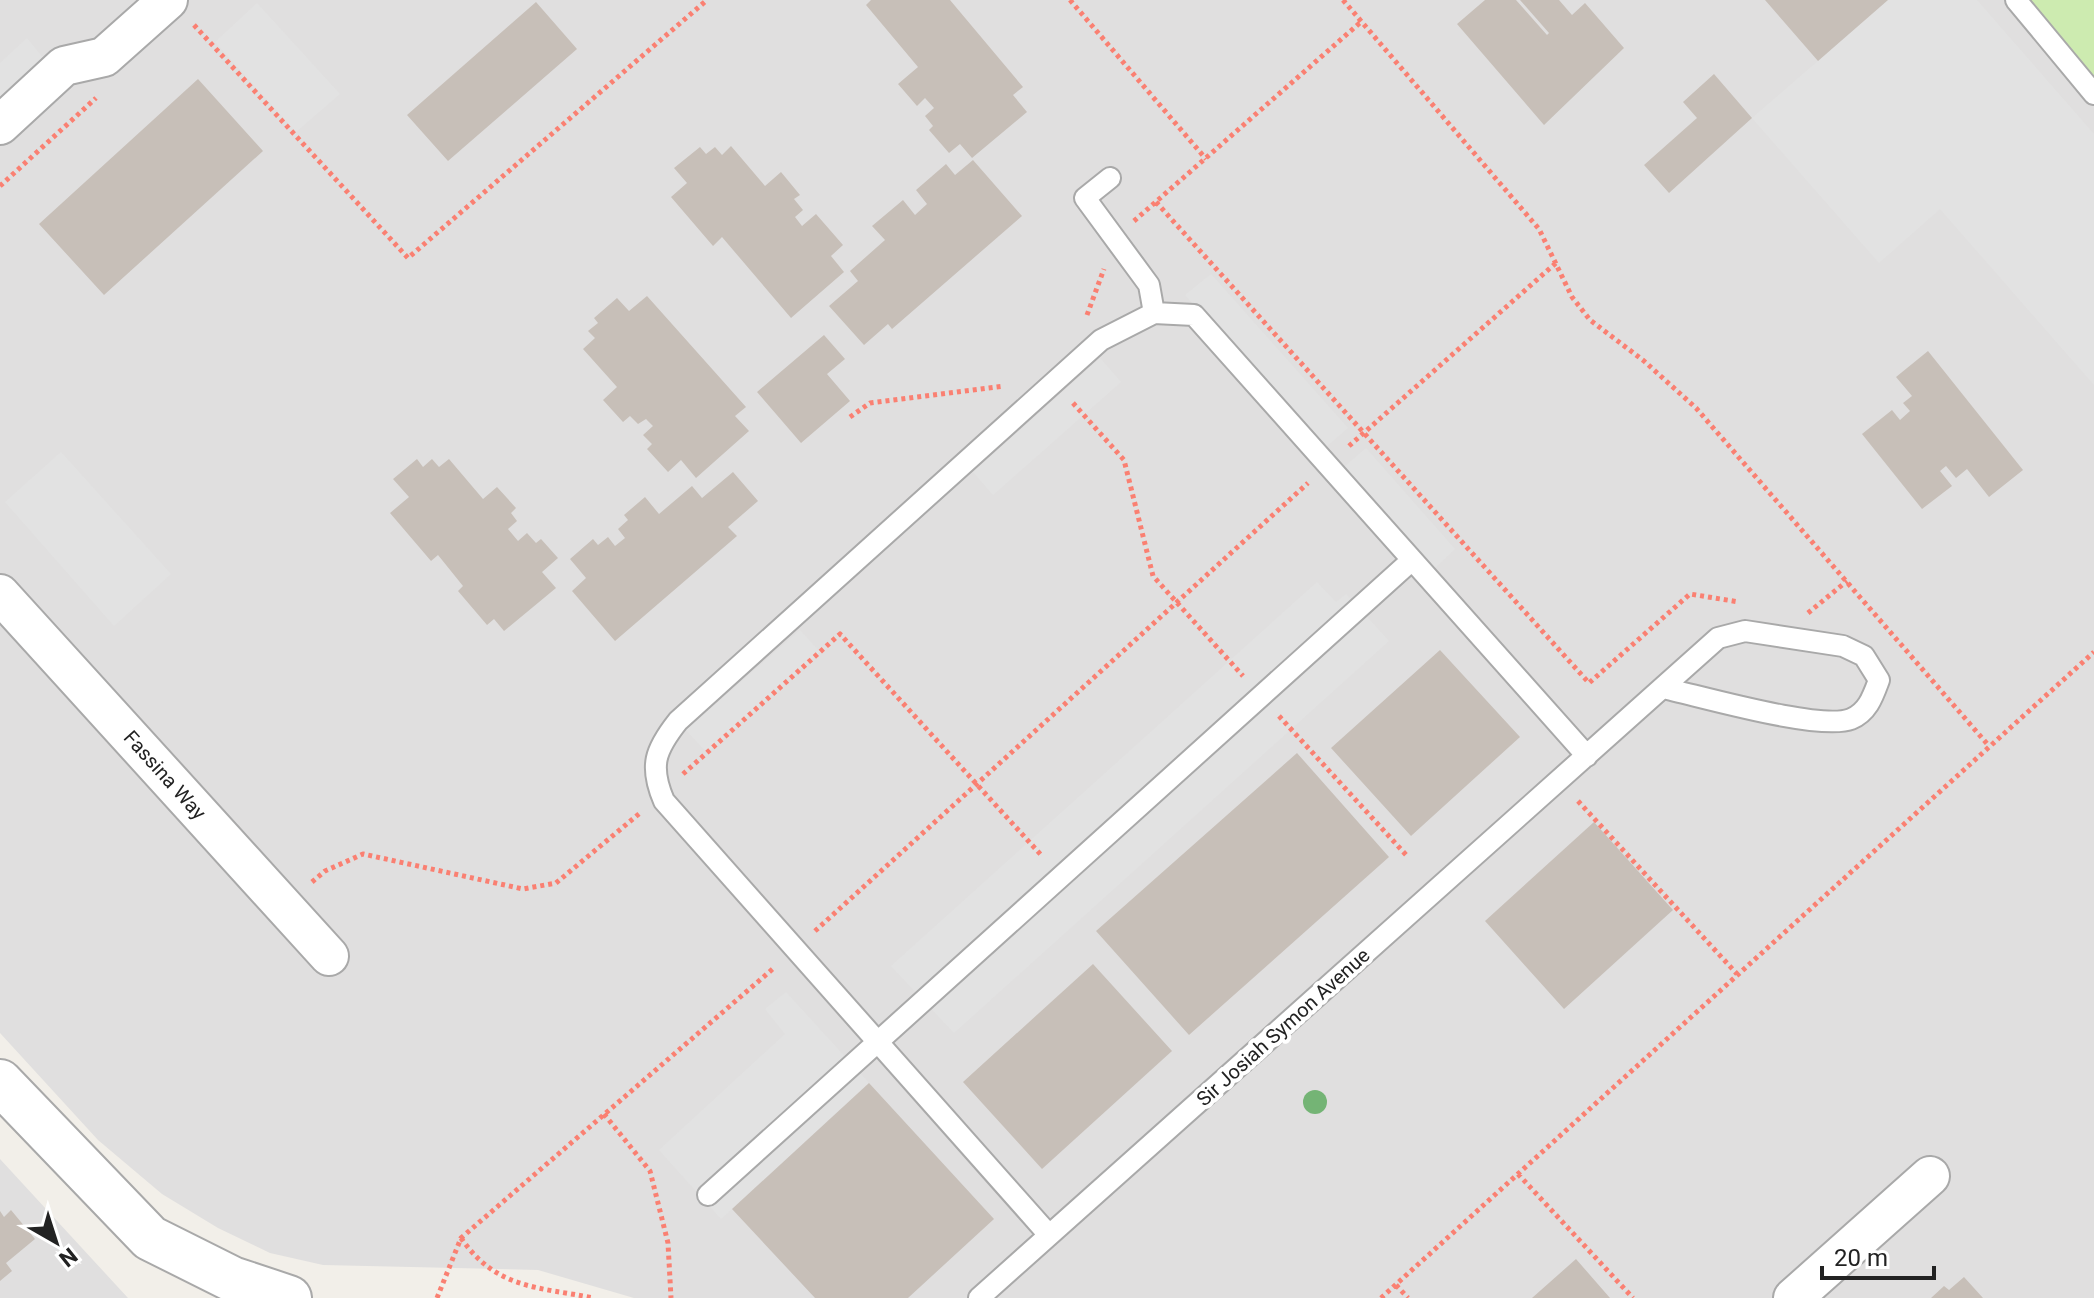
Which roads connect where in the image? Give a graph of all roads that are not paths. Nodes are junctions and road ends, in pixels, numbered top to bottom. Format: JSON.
{"nodes":[{"id":1,"x":2016,"y":0,"type":"edge"},
{"id":2,"x":177,"y":8,"type":"edge"},
{"id":3,"x":2094,"y":94,"type":"edge"},
{"id":4,"x":0,"y":125,"type":"edge"},
{"id":5,"x":1110,"y":178,"type":"dead end"},
{"id":6,"x":1154,"y":313,"type":"junction"},
{"id":7,"x":1412,"y":560,"type":"junction"},
{"id":8,"x":0,"y":594,"type":"edge"},
{"id":9,"x":1663,"y":688,"type":"junction"},
{"id":10,"x":1587,"y":756,"type":"junction"},
{"id":11,"x":329,"y":956,"type":"dead end"},
{"id":12,"x":879,"y":1041,"type":"junction"},
{"id":13,"x":0,"y":1082,"type":"edge"},
{"id":14,"x":1930,"y":1176,"type":"dead end"},
{"id":15,"x":708,"y":1195,"type":"dead end"},
{"id":16,"x":1049,"y":1235,"type":"junction"},
{"id":17,"x":289,"y":1298,"type":"edge"},
{"id":18,"x":979,"y":1298,"type":"edge"},
{"id":19,"x":1793,"y":1298,"type":"edge"}],
"edges":[{"from":1,"to":3,"type":"lane"},
{"from":2,"to":4,"type":"street"},
{"from":5,"to":6,"type":"lane"},
{"from":6,"to":7,"type":"lane"},
{"from":6,"to":12,"type":"lane"},
{"from":7,"to":10,"type":"lane"},
{"from":7,"to":12,"type":"lane"},
{"from":8,"to":11,"type":"street","name":"Fassina Way"},
{"from":9,"to":9,"type":"lane","name":"Sir Josiah Symon Avenue"},
{"from":9,"to":10,"type":"lane","name":"Sir Josiah Symon Avenue"},
{"from":10,"to":16,"type":"lane","name":"Sir Josiah Symon Avenue"},
{"from":12,"to":15,"type":"lane"},
{"from":12,"to":16,"type":"lane"},
{"from":13,"to":17,"type":"street"},
{"from":14,"to":19,"type":"street"},
{"from":16,"to":18,"type":"lane","name":"Sir Josiah Symon Avenue"}]}
